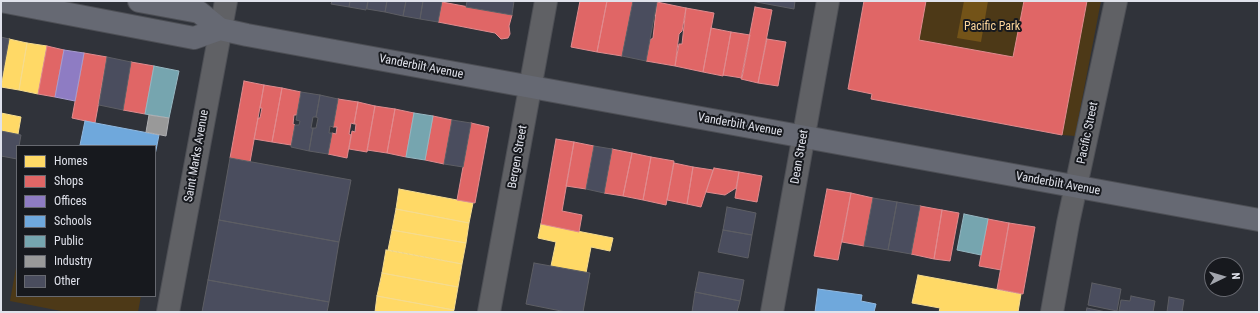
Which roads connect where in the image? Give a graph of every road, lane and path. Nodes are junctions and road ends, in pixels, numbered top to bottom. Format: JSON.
{"nodes":[{"id":1,"x":139,"y":1,"type":"edge"},
{"id":2,"x":226,"y":1,"type":"edge"},
{"id":3,"x":546,"y":1,"type":"edge"},
{"id":4,"x":828,"y":1,"type":"edge"},
{"id":5,"x":1116,"y":1,"type":"edge"},
{"id":6,"x":1,"y":2,"type":"edge"},
{"id":7,"x":220,"y":29,"type":"junction"},
{"id":8,"x":531,"y":88,"type":"junction"},
{"id":9,"x":804,"y":136,"type":"junction"},
{"id":10,"x":1076,"y":188,"type":"junction"},
{"id":11,"x":1259,"y":220,"type":"edge"},
{"id":12,"x":168,"y":312,"type":"edge"},
{"id":13,"x":489,"y":312,"type":"edge"},
{"id":14,"x":772,"y":312,"type":"edge"},
{"id":15,"x":1052,"y":312,"type":"edge"}],
"edges":[{"from":1,"to":7,"type":"main road","name":"Vanderbilt Avenue"},
{"from":2,"to":7,"type":"street","name":"Saint Marks Avenue"},
{"from":3,"to":8,"type":"street","name":"Bergen Street"},
{"from":4,"to":9,"type":"street","name":"Dean Street"},
{"from":5,"to":10,"type":"street","name":"Pacific Street"},
{"from":6,"to":7,"type":"main road","name":"Vanderbilt Avenue"},
{"from":7,"to":8,"type":"main road","name":"Vanderbilt Avenue"},
{"from":7,"to":12,"type":"street","name":"Saint Marks Avenue"},
{"from":8,"to":9,"type":"main road","name":"Vanderbilt Avenue"},
{"from":8,"to":13,"type":"street","name":"Bergen Street"},
{"from":9,"to":10,"type":"main road","name":"Vanderbilt Avenue"},
{"from":9,"to":14,"type":"street","name":"Dean Street"},
{"from":10,"to":11,"type":"main road","name":"Vanderbilt Avenue"},
{"from":10,"to":15,"type":"street","name":"Pacific Street"}]}
